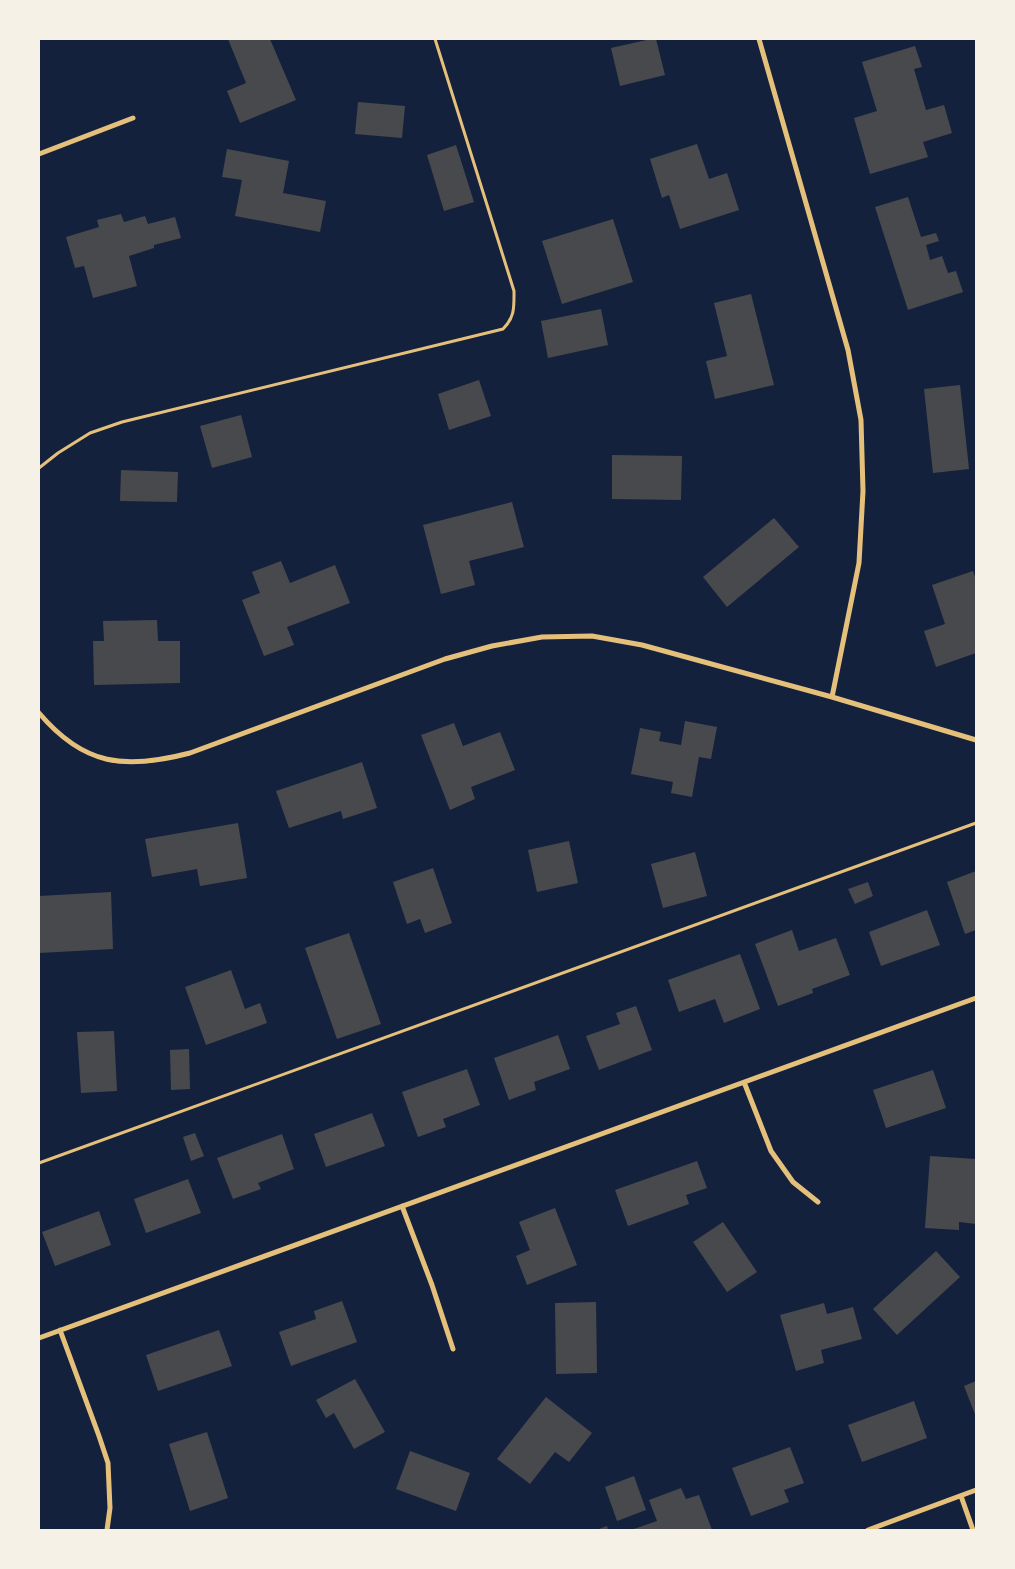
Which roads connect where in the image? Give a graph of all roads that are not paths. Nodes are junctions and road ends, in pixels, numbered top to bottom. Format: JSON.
{"nodes":[{"id":1,"x":759,"y":39,"type":"edge"},
{"id":2,"x":133,"y":118,"type":"dead end"},
{"id":3,"x":39,"y":154,"type":"edge"},
{"id":4,"x":832,"y":697,"type":"junction"},
{"id":5,"x":39,"y":713,"type":"edge"},
{"id":6,"x":976,"y":740,"type":"edge"},
{"id":7,"x":976,"y":998,"type":"edge"},
{"id":8,"x":744,"y":1082,"type":"junction"},
{"id":9,"x":818,"y":1202,"type":"dead end"},
{"id":10,"x":402,"y":1206,"type":"junction"},
{"id":11,"x":60,"y":1330,"type":"junction"},
{"id":12,"x":39,"y":1338,"type":"edge"},
{"id":13,"x":453,"y":1349,"type":"dead end"},
{"id":14,"x":976,"y":1490,"type":"edge"},
{"id":15,"x":961,"y":1496,"type":"junction"},
{"id":16,"x":107,"y":1530,"type":"edge"},
{"id":17,"x":868,"y":1530,"type":"edge"},
{"id":18,"x":973,"y":1530,"type":"edge"}],
"edges":[{"from":1,"to":4,"type":"street"},
{"from":2,"to":3,"type":"street"},
{"from":4,"to":5,"type":"street"},
{"from":4,"to":6,"type":"street"},
{"from":7,"to":8,"type":"street"},
{"from":8,"to":9,"type":"street"},
{"from":8,"to":10,"type":"street"},
{"from":10,"to":11,"type":"street"},
{"from":10,"to":13,"type":"street"},
{"from":11,"to":12,"type":"street"},
{"from":11,"to":16,"type":"street"},
{"from":14,"to":15,"type":"street"},
{"from":15,"to":17,"type":"street"},
{"from":15,"to":18,"type":"street"}]}
